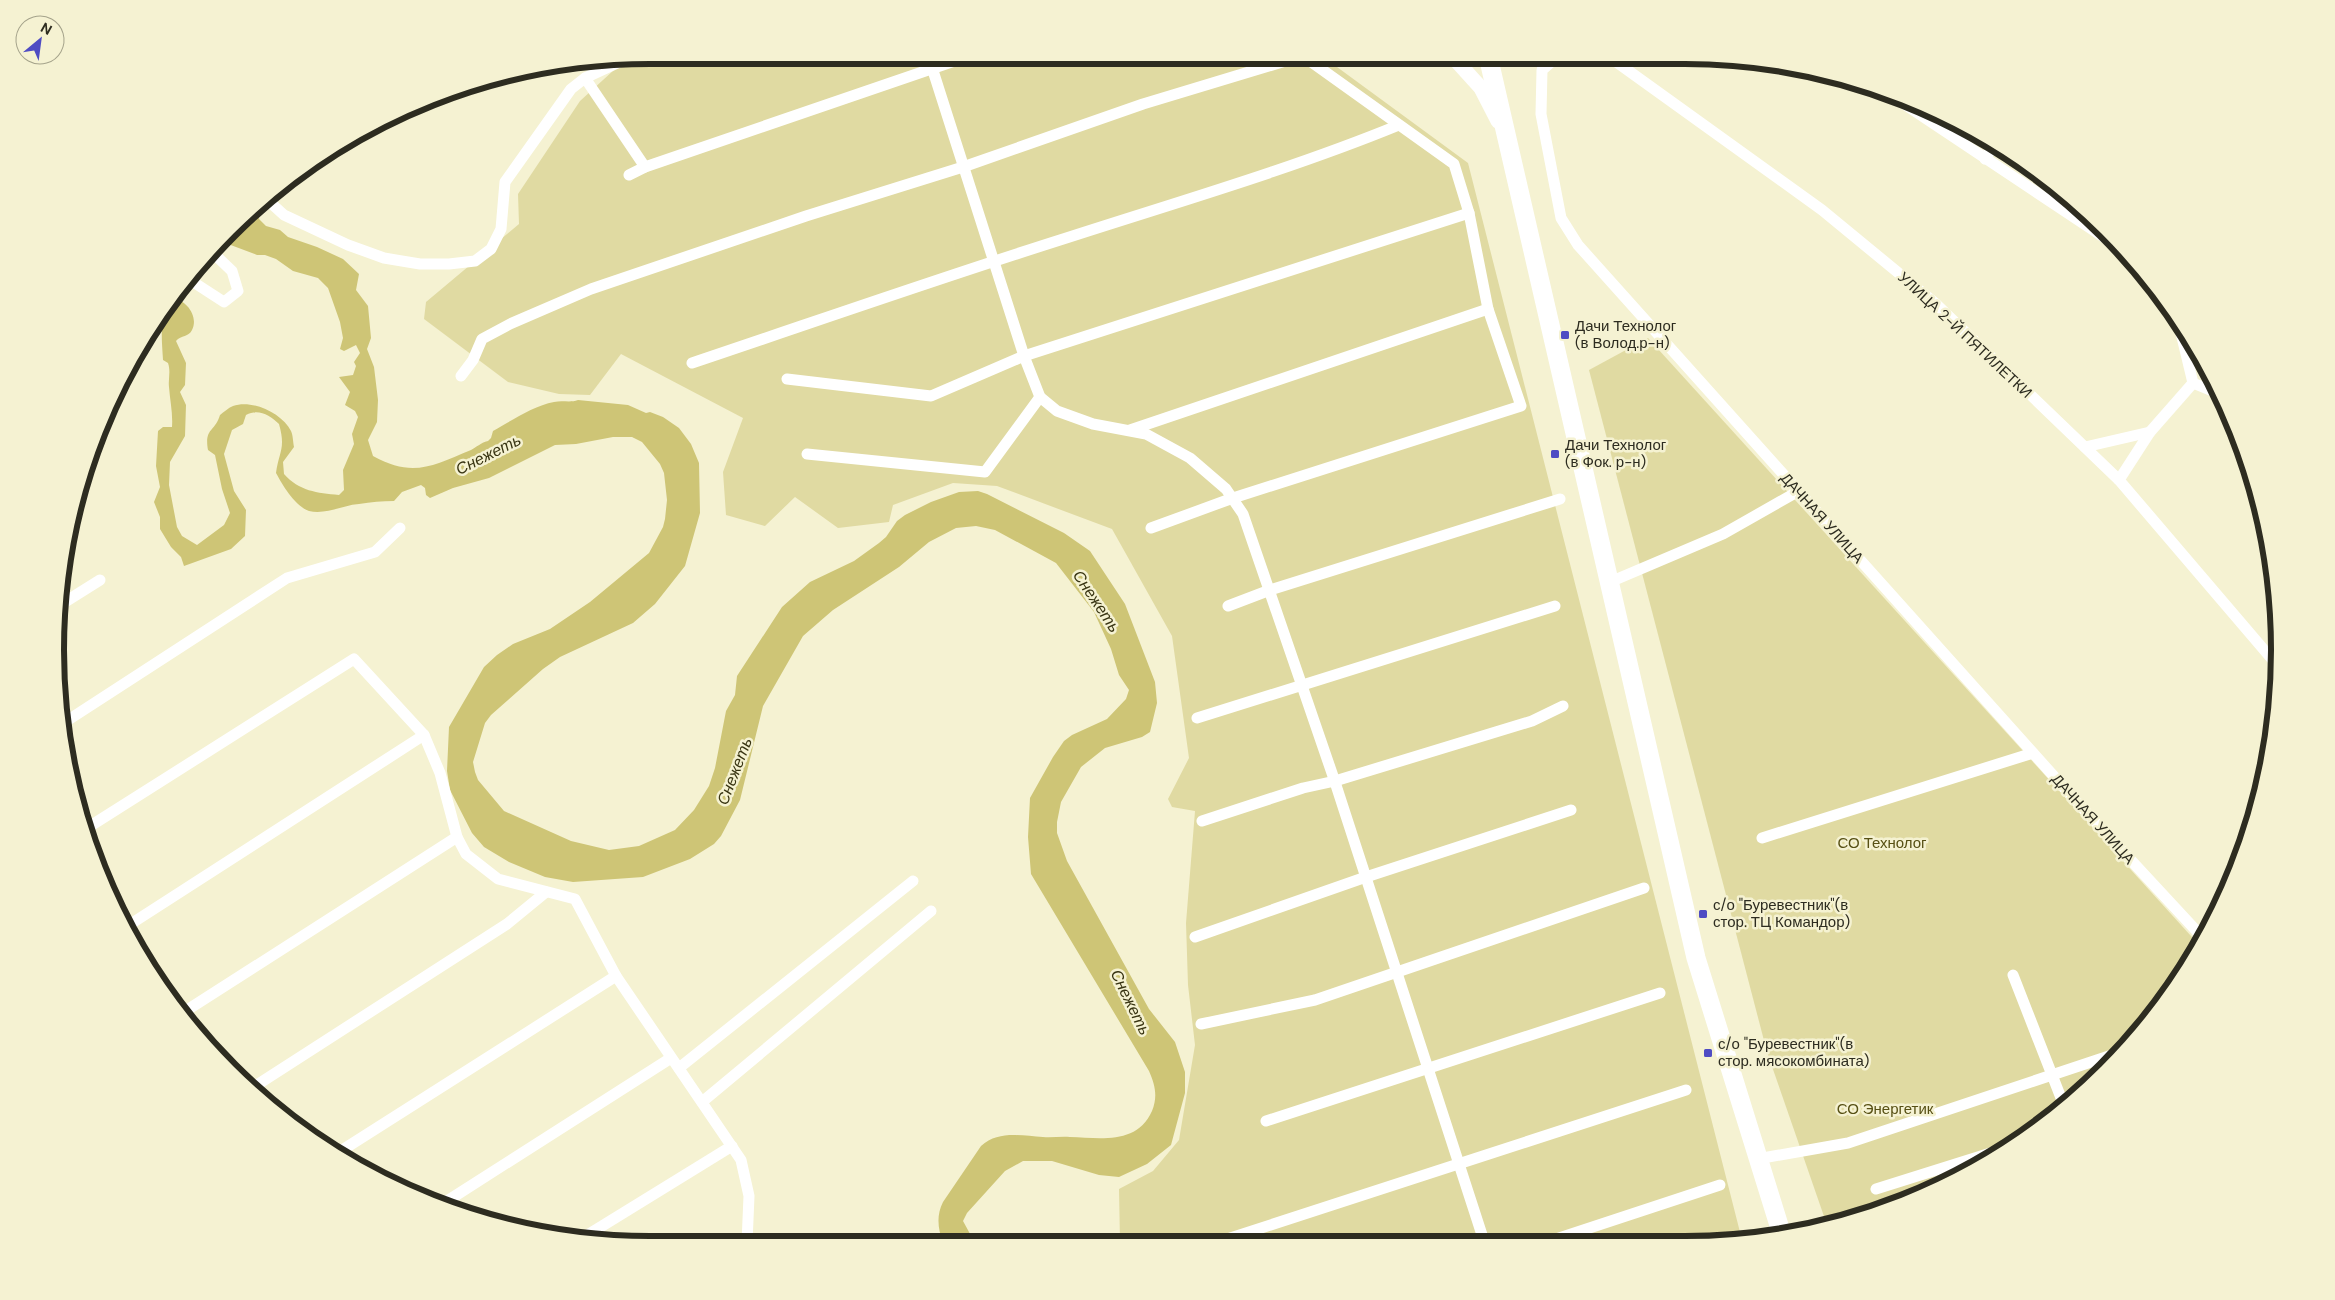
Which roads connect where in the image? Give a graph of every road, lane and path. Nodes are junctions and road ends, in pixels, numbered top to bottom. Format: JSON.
{"nodes":[{"id":1,"x":931,"y":64,"type":"edge"},
{"id":2,"x":944,"y":64,"type":"edge"},
{"id":3,"x":1276,"y":64,"type":"edge"},
{"id":4,"x":1314,"y":64,"type":"edge"},
{"id":5,"x":1459,"y":64,"type":"edge"},
{"id":6,"x":1492,"y":64,"type":"edge"},
{"id":7,"x":1549,"y":64,"type":"edge"},
{"id":8,"x":1619,"y":64,"type":"edge"},
{"id":9,"x":613,"y":65,"type":"edge"},
{"id":10,"x":932,"y":68,"type":"junction"},
{"id":11,"x":585,"y":78,"type":"junction"},
{"id":12,"x":1911,"y":109,"type":"edge"},
{"id":13,"x":1400,"y":124,"type":"junction"},
{"id":14,"x":1991,"y":150,"type":"edge"},
{"id":15,"x":1985,"y":159,"type":"junction"},
{"id":16,"x":1513,"y":162,"type":"junction"},
{"id":17,"x":645,"y":167,"type":"junction"},
{"id":18,"x":963,"y":167,"type":"junction"},
{"id":19,"x":629,"y":175,"type":"dead end"},
{"id":20,"x":271,"y":202,"type":"edge"},
{"id":21,"x":1469,"y":213,"type":"junction"},
{"id":22,"x":2086,"y":222,"type":"edge"},
{"id":23,"x":216,"y":256,"type":"edge"},
{"id":24,"x":993,"y":261,"type":"junction"},
{"id":25,"x":194,"y":282,"type":"edge"},
{"id":26,"x":1488,"y":308,"type":"junction"},
{"id":27,"x":2185,"y":344,"type":"edge"},
{"id":28,"x":1024,"y":356,"type":"junction"},
{"id":29,"x":692,"y":363,"type":"dead end"},
{"id":30,"x":461,"y":376,"type":"dead end"},
{"id":31,"x":787,"y":379,"type":"dead end"},
{"id":32,"x":2193,"y":383,"type":"junction"},
{"id":33,"x":2211,"y":390,"type":"edge"},
{"id":34,"x":1040,"y":397,"type":"junction"},
{"id":35,"x":1129,"y":431,"type":"junction"},
{"id":36,"x":2150,"y":432,"type":"junction"},
{"id":37,"x":2085,"y":447,"type":"junction"},
{"id":38,"x":807,"y":454,"type":"dead end"},
{"id":39,"x":2119,"y":480,"type":"junction"},
{"id":40,"x":1797,"y":492,"type":"junction"},
{"id":41,"x":1233,"y":498,"type":"junction"},
{"id":42,"x":1560,"y":499,"type":"dead end"},
{"id":43,"x":400,"y":528,"type":"dead end"},
{"id":44,"x":1151,"y":528,"type":"dead end"},
{"id":45,"x":100,"y":580,"type":"dead end"},
{"id":46,"x":1610,"y":582,"type":"junction"},
{"id":47,"x":1270,"y":590,"type":"junction"},
{"id":48,"x":66,"y":602,"type":"edge"},
{"id":49,"x":1228,"y":606,"type":"dead end"},
{"id":50,"x":1555,"y":606,"type":"dead end"},
{"id":51,"x":2271,"y":658,"type":"edge"},
{"id":52,"x":1302,"y":685,"type":"junction"},
{"id":53,"x":1564,"y":706,"type":"dead end"},
{"id":54,"x":1197,"y":718,"type":"dead end"},
{"id":55,"x":68,"y":720,"type":"edge"},
{"id":56,"x":424,"y":734,"type":"junction"},
{"id":57,"x":2033,"y":753,"type":"junction"},
{"id":58,"x":1335,"y":781,"type":"junction"},
{"id":59,"x":1571,"y":810,"type":"dead end"},
{"id":60,"x":1202,"y":821,"type":"dead end"},
{"id":61,"x":91,"y":825,"type":"edge"},
{"id":62,"x":456,"y":837,"type":"junction"},
{"id":63,"x":1762,"y":838,"type":"dead end"},
{"id":64,"x":1366,"y":877,"type":"junction"},
{"id":65,"x":913,"y":881,"type":"dead end"},
{"id":66,"x":1644,"y":888,"type":"dead end"},
{"id":67,"x":546,"y":892,"type":"junction"},
{"id":68,"x":931,"y":911,"type":"dead end"},
{"id":69,"x":132,"y":923,"type":"edge"},
{"id":70,"x":2198,"y":933,"type":"edge"},
{"id":71,"x":1195,"y":937,"type":"dead end"},
{"id":72,"x":1397,"y":973,"type":"junction"},
{"id":73,"x":2013,"y":975,"type":"dead end"},
{"id":74,"x":616,"y":976,"type":"junction"},
{"id":75,"x":1660,"y":992,"type":"dead end"},
{"id":76,"x":187,"y":1010,"type":"edge"},
{"id":77,"x":1201,"y":1024,"type":"dead end"},
{"id":78,"x":2108,"y":1057,"type":"edge"},
{"id":79,"x":671,"y":1058,"type":"junction"},
{"id":80,"x":679,"y":1068,"type":"junction"},
{"id":81,"x":1428,"y":1068,"type":"junction"},
{"id":82,"x":2052,"y":1076,"type":"junction"},
{"id":83,"x":257,"y":1085,"type":"edge"},
{"id":84,"x":1686,"y":1090,"type":"dead end"},
{"id":85,"x":2062,"y":1099,"type":"edge"},
{"id":86,"x":702,"y":1102,"type":"junction"},
{"id":87,"x":1266,"y":1120,"type":"dead end"},
{"id":88,"x":732,"y":1146,"type":"junction"},
{"id":89,"x":343,"y":1149,"type":"edge"},
{"id":90,"x":1981,"y":1156,"type":"edge"},
{"id":91,"x":1757,"y":1159,"type":"junction"},
{"id":92,"x":1458,"y":1163,"type":"junction"},
{"id":93,"x":1720,"y":1185,"type":"dead end"},
{"id":94,"x":1876,"y":1189,"type":"dead end"},
{"id":95,"x":449,"y":1200,"type":"edge"},
{"id":96,"x":1779,"y":1228,"type":"edge"},
{"id":97,"x":591,"y":1233,"type":"edge"},
{"id":98,"x":747,"y":1236,"type":"edge"},
{"id":99,"x":1236,"y":1236,"type":"edge"},
{"id":100,"x":1482,"y":1236,"type":"edge"},
{"id":101,"x":1565,"y":1236,"type":"edge"}],
"edges":[{"from":1,"to":10,"type":"street"},
{"from":2,"to":10,"type":"street"},
{"from":3,"to":18,"type":"street"},
{"from":4,"to":13,"type":"street"},
{"from":5,"to":16,"type":"street"},
{"from":6,"to":16,"type":"main road"},
{"from":7,"to":40,"type":"street","name":"ДАЧНАЯ УЛИЦА"},
{"from":8,"to":37,"type":"street","name":"УЛИЦА 2-Й ПЯТИЛЕТКИ"},
{"from":9,"to":11,"type":"street"},
{"from":10,"to":17,"type":"street"},
{"from":10,"to":18,"type":"street"},
{"from":11,"to":17,"type":"street"},
{"from":11,"to":20,"type":"street"},
{"from":12,"to":15,"type":"street"},
{"from":13,"to":21,"type":"street"},
{"from":13,"to":24,"type":"street"},
{"from":14,"to":15,"type":"street"},
{"from":15,"to":22,"type":"street"},
{"from":16,"to":46,"type":"main road"},
{"from":17,"to":19,"type":"street"},
{"from":18,"to":24,"type":"street"},
{"from":18,"to":30,"type":"street"},
{"from":21,"to":26,"type":"street"},
{"from":21,"to":28,"type":"street"},
{"from":23,"to":25,"type":"street"},
{"from":24,"to":28,"type":"street"},
{"from":24,"to":29,"type":"street"},
{"from":26,"to":35,"type":"street"},
{"from":26,"to":41,"type":"street"},
{"from":27,"to":32,"type":"street"},
{"from":28,"to":31,"type":"street"},
{"from":28,"to":34,"type":"street"},
{"from":32,"to":33,"type":"street"},
{"from":32,"to":36,"type":"street"},
{"from":34,"to":35,"type":"street"},
{"from":34,"to":38,"type":"street"},
{"from":35,"to":41,"type":"street"},
{"from":36,"to":37,"type":"street"},
{"from":36,"to":39,"type":"street"},
{"from":37,"to":39,"type":"street","name":"УЛИЦА 2-Й ПЯТИЛЕТКИ"},
{"from":39,"to":51,"type":"street","name":"УЛИЦА 2-Й ПЯТИЛЕТКИ"},
{"from":40,"to":46,"type":"street"},
{"from":40,"to":57,"type":"street","name":"ДАЧНАЯ УЛИЦА"},
{"from":41,"to":44,"type":"street"},
{"from":41,"to":47,"type":"street"},
{"from":42,"to":47,"type":"street"},
{"from":43,"to":55,"type":"street"},
{"from":45,"to":48,"type":"street"},
{"from":46,"to":91,"type":"main road"},
{"from":47,"to":49,"type":"street"},
{"from":47,"to":52,"type":"street"},
{"from":50,"to":52,"type":"street"},
{"from":52,"to":54,"type":"street"},
{"from":52,"to":58,"type":"street"},
{"from":53,"to":58,"type":"street"},
{"from":56,"to":61,"type":"street"},
{"from":56,"to":62,"type":"street"},
{"from":56,"to":69,"type":"street"},
{"from":57,"to":63,"type":"street"},
{"from":57,"to":70,"type":"street","name":"ДАЧНАЯ УЛИЦА"},
{"from":58,"to":60,"type":"street"},
{"from":58,"to":64,"type":"street"},
{"from":59,"to":64,"type":"street"},
{"from":62,"to":67,"type":"street"},
{"from":62,"to":76,"type":"street"},
{"from":64,"to":71,"type":"street"},
{"from":64,"to":72,"type":"street"},
{"from":65,"to":80,"type":"street"},
{"from":66,"to":72,"type":"street"},
{"from":67,"to":74,"type":"street"},
{"from":67,"to":83,"type":"street"},
{"from":68,"to":86,"type":"street"},
{"from":72,"to":77,"type":"street"},
{"from":72,"to":81,"type":"street"},
{"from":73,"to":82,"type":"street"},
{"from":74,"to":79,"type":"street"},
{"from":74,"to":89,"type":"street"},
{"from":75,"to":81,"type":"street"},
{"from":78,"to":82,"type":"street"},
{"from":79,"to":80,"type":"street"},
{"from":79,"to":95,"type":"street"},
{"from":80,"to":86,"type":"street"},
{"from":81,"to":87,"type":"street"},
{"from":81,"to":92,"type":"street"},
{"from":82,"to":85,"type":"street"},
{"from":82,"to":91,"type":"street"},
{"from":84,"to":92,"type":"street"},
{"from":86,"to":88,"type":"street"},
{"from":88,"to":97,"type":"street"},
{"from":88,"to":98,"type":"street"},
{"from":90,"to":94,"type":"street"},
{"from":91,"to":96,"type":"main road"},
{"from":92,"to":99,"type":"street"},
{"from":92,"to":100,"type":"street"},
{"from":93,"to":101,"type":"street"}]}
